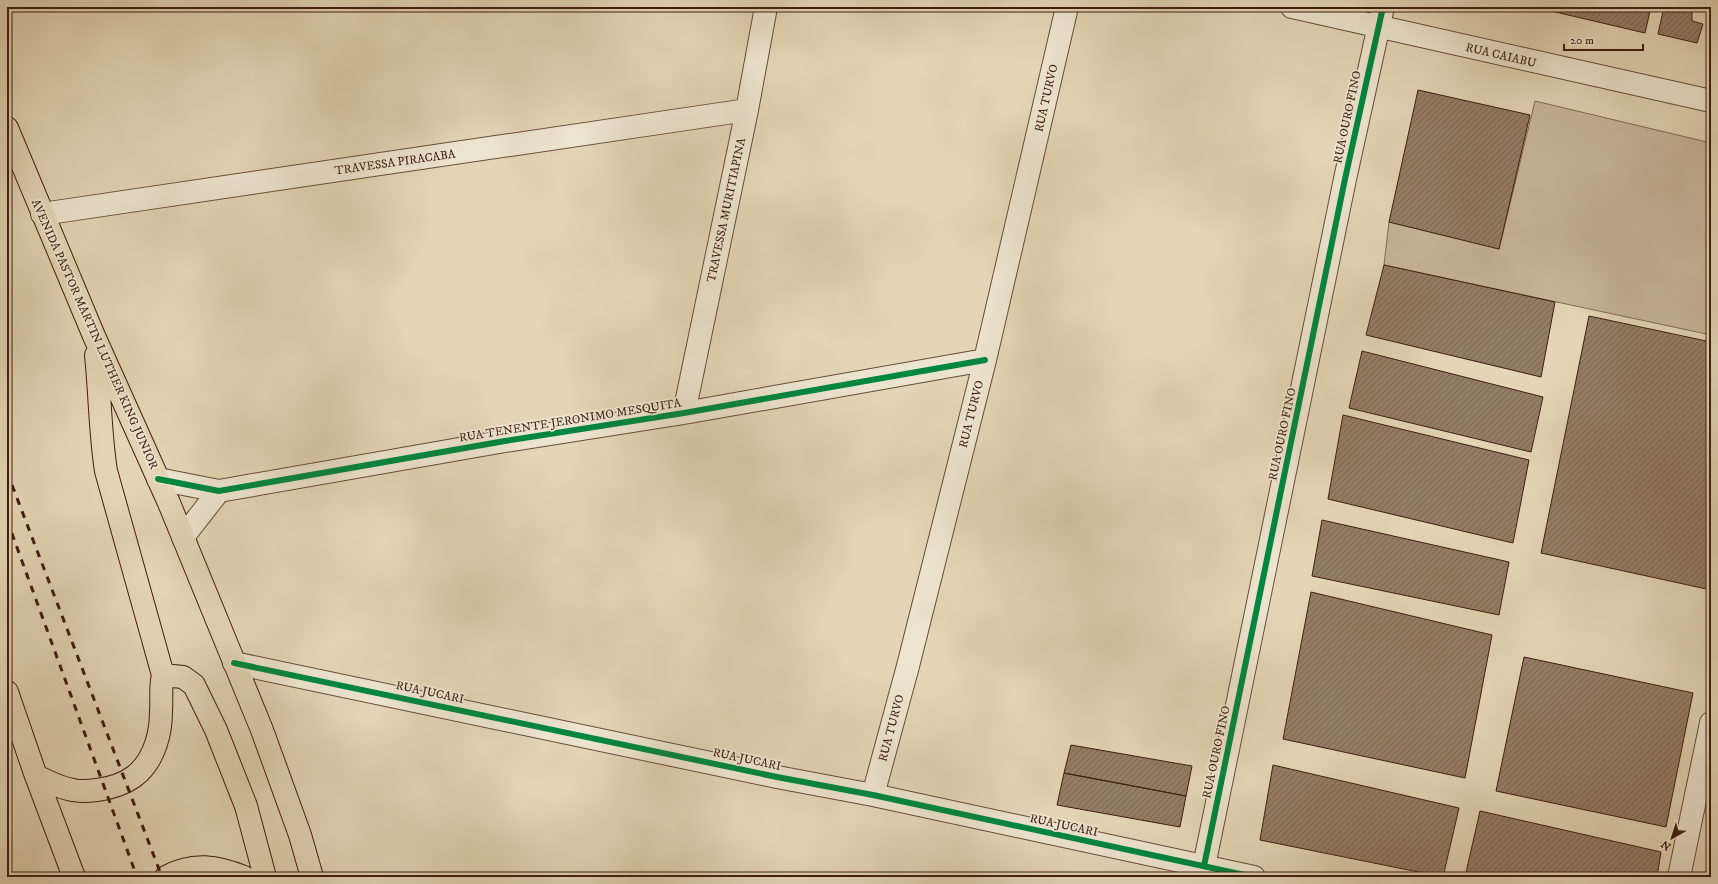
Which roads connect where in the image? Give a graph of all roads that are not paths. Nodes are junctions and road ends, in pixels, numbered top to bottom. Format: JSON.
{"nodes":[{"id":1,"x":766,"y":7,"type":"edge"},
{"id":2,"x":1067,"y":7,"type":"edge"},
{"id":3,"x":1292,"y":7,"type":"edge"},
{"id":4,"x":1381,"y":17,"type":"edge"},
{"id":5,"x":1711,"y":101,"type":"edge"},
{"id":6,"x":747,"y":110,"type":"junction"},
{"id":7,"x":7,"y":128,"type":"edge"},
{"id":8,"x":42,"y":214,"type":"junction"},
{"id":9,"x":94,"y":336,"type":"junction"},
{"id":10,"x":985,"y":360,"type":"junction"},
{"id":11,"x":684,"y":413,"type":"junction"},
{"id":12,"x":158,"y":480,"type":"junction"},
{"id":13,"x":219,"y":491,"type":"junction"},
{"id":14,"x":183,"y":537,"type":"junction"},
{"id":15,"x":234,"y":664,"type":"junction"},
{"id":16,"x":163,"y":675,"type":"junction"},
{"id":17,"x":7,"y":692,"type":"edge"},
{"id":18,"x":1711,"y":723,"type":"edge"},
{"id":19,"x":36,"y":776,"type":"junction"},
{"id":20,"x":872,"y":795,"type":"junction"},
{"id":21,"x":1204,"y":866,"type":"junction"},
{"id":22,"x":74,"y":877,"type":"edge"},
{"id":23,"x":166,"y":877,"type":"edge"},
{"id":24,"x":244,"y":877,"type":"edge"},
{"id":25,"x":265,"y":877,"type":"edge"},
{"id":26,"x":312,"y":877,"type":"edge"},
{"id":27,"x":1254,"y":877,"type":"edge"},
{"id":28,"x":1679,"y":877,"type":"edge"}],
"edges":[{"from":1,"to":6,"type":"street","name":"TRAVESSA MURITIAPINA"},
{"from":2,"to":10,"type":"street","name":"RUA TURVO"},
{"from":3,"to":4,"type":"street","name":"RUA CAIABU"},
{"from":4,"to":5,"type":"street","name":"RUA CAIABU"},
{"from":4,"to":21,"type":"street","name":"RUA OURO FINO"},
{"from":6,"to":8,"type":"street","name":"TRAVESSA PIRACABA"},
{"from":6,"to":11,"type":"street","name":"TRAVESSA MURITIAPINA"},
{"from":7,"to":8,"type":"main road","name":"AVENIDA PASTOR MARTIN LUTHER KING JUNIOR"},
{"from":8,"to":9,"type":"main road","name":"AVENIDA PASTOR MARTIN LUTHER KING JUNIOR"},
{"from":9,"to":12,"type":"main road","name":"AVENIDA PASTOR MARTIN LUTHER KING JUNIOR"},
{"from":9,"to":16,"type":"main road"},
{"from":10,"to":11,"type":"street","name":"RUA TENENTE JERONIMO MESQUITA"},
{"from":10,"to":20,"type":"street","name":"RUA TURVO"},
{"from":11,"to":13,"type":"street","name":"RUA TENENTE JERONIMO MESQUITA"},
{"from":12,"to":13,"type":"street","name":"RUA TENENTE JERONIMO MESQUITA"},
{"from":12,"to":14,"type":"main road","name":"AVENIDA PASTOR MARTIN LUTHER KING JUNIOR"},
{"from":13,"to":14,"type":"street"},
{"from":14,"to":15,"type":"main road","name":"AVENIDA PASTOR MARTIN LUTHER KING JUNIOR"},
{"from":15,"to":20,"type":"street","name":"RUA JUCARI"},
{"from":15,"to":26,"type":"main road","name":"AVENIDA PASTOR MARTIN LUTHER KING JUNIOR"},
{"from":16,"to":19,"type":"main road"},
{"from":16,"to":25,"type":"main road"},
{"from":17,"to":19,"type":"main road"},
{"from":18,"to":28,"type":"street"},
{"from":19,"to":22,"type":"main road"},
{"from":20,"to":21,"type":"street","name":"RUA JUCARI"},
{"from":21,"to":27,"type":"street","name":"RUA JUCARI"},
{"from":23,"to":24,"type":"main road"}]}
